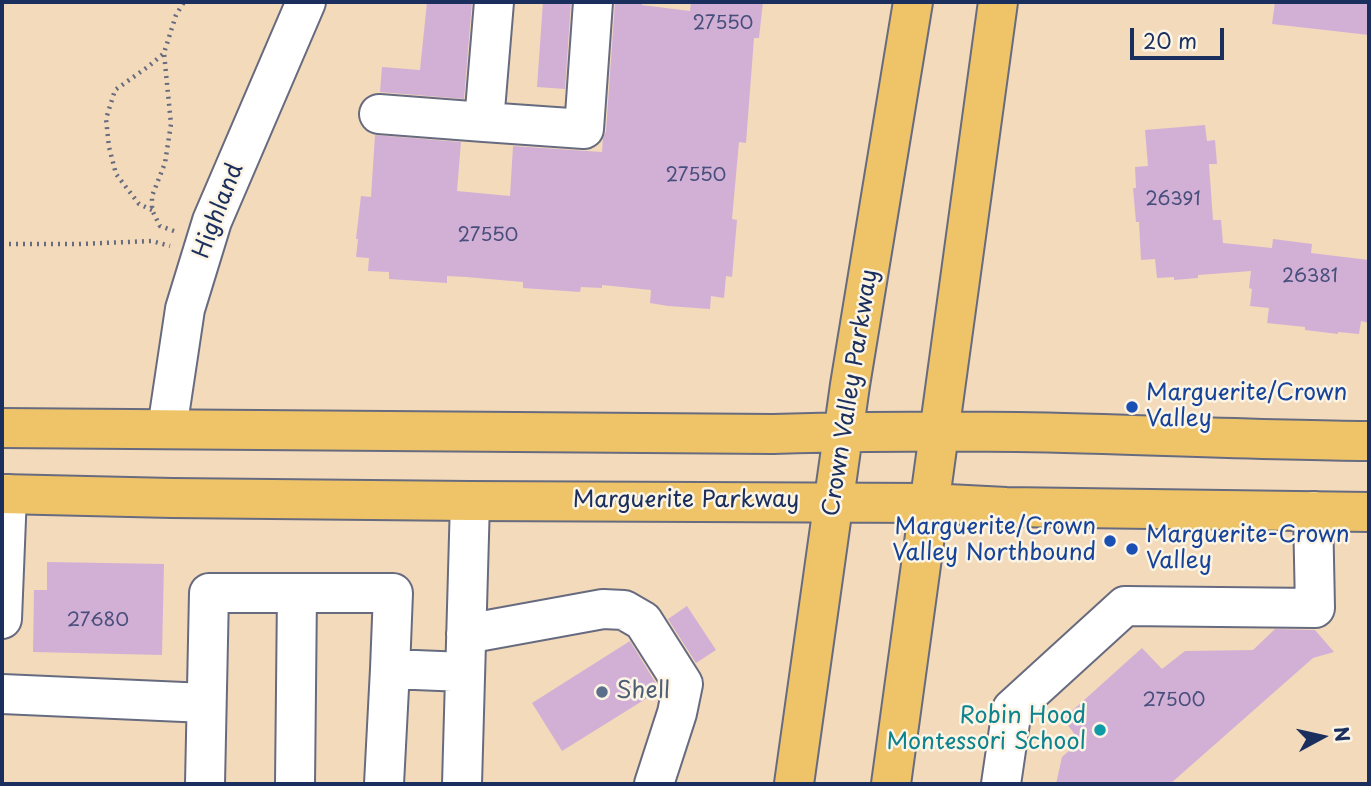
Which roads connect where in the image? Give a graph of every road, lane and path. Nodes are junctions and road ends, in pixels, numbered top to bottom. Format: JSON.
{"nodes":[{"id":1,"x":184,"y":2,"type":"edge"},
{"id":2,"x":306,"y":2,"type":"edge"},
{"id":3,"x":494,"y":2,"type":"edge"},
{"id":4,"x":593,"y":2,"type":"edge"},
{"id":5,"x":913,"y":2,"type":"edge"},
{"id":6,"x":998,"y":2,"type":"edge"},
{"id":7,"x":164,"y":53,"type":"junction"},
{"id":8,"x":379,"y":114,"type":"dead end"},
{"id":9,"x":484,"y":122,"type":"junction"},
{"id":10,"x":152,"y":210,"type":"junction"},
{"id":11,"x":2,"y":244,"type":"edge"},
{"id":12,"x":204,"y":248,"type":"junction"},
{"id":13,"x":2,"y":428,"type":"edge"},
{"id":14,"x":167,"y":429,"type":"junction"},
{"id":15,"x":843,"y":432,"type":"junction"},
{"id":16,"x":939,"y":432,"type":"junction"},
{"id":17,"x":1369,"y":441,"type":"edge"},
{"id":18,"x":4,"y":494,"type":"edge"},
{"id":19,"x":470,"y":501,"type":"junction"},
{"id":20,"x":834,"y":502,"type":"junction"},
{"id":21,"x":928,"y":503,"type":"junction"},
{"id":22,"x":1313,"y":511,"type":"junction"},
{"id":23,"x":1369,"y":512,"type":"edge"},
{"id":24,"x":297,"y":593,"type":"junction"},
{"id":25,"x":2,"y":619,"type":"edge"},
{"id":26,"x":466,"y":634,"type":"junction"},
{"id":27,"x":390,"y":669,"type":"junction"},
{"id":28,"x":465,"y":671,"type":"junction"},
{"id":29,"x":2,"y":694,"type":"edge"},
{"id":30,"x":206,"y":704,"type":"junction"},
{"id":31,"x":205,"y":784,"type":"edge"},
{"id":32,"x":295,"y":784,"type":"edge"},
{"id":33,"x":384,"y":784,"type":"edge"},
{"id":34,"x":462,"y":784,"type":"edge"},
{"id":35,"x":654,"y":784,"type":"edge"},
{"id":36,"x":793,"y":784,"type":"edge"},
{"id":37,"x":891,"y":784,"type":"edge"},
{"id":38,"x":1001,"y":784,"type":"edge"}],
"edges":[{"from":1,"to":7,"type":"path"},
{"from":2,"to":12,"type":"street","name":"Highland"},
{"from":3,"to":9,"type":"street"},
{"from":4,"to":9,"type":"street"},
{"from":5,"to":15,"type":"main road","name":"Crown Valley Parkway"},
{"from":6,"to":16,"type":"main road"},
{"from":7,"to":10,"type":"path"},
{"from":7,"to":10,"type":"path"},
{"from":8,"to":9,"type":"street"},
{"from":10,"to":12,"type":"path"},
{"from":11,"to":12,"type":"path"},
{"from":12,"to":14,"type":"street","name":"Highland"},
{"from":13,"to":14,"type":"main road"},
{"from":14,"to":15,"type":"main road"},
{"from":15,"to":16,"type":"main road"},
{"from":15,"to":20,"type":"main road","name":"Crown Valley Parkway"},
{"from":16,"to":17,"type":"main road"},
{"from":16,"to":21,"type":"main road"},
{"from":18,"to":19,"type":"main road","name":"Marguerite Parkway"},
{"from":18,"to":25,"type":"street"},
{"from":19,"to":20,"type":"main road","name":"Marguerite Parkway"},
{"from":19,"to":26,"type":"street"},
{"from":20,"to":21,"type":"main road","name":"Marguerite Parkway"},
{"from":20,"to":36,"type":"main road","name":"Crown Valley Parkway"},
{"from":21,"to":22,"type":"main road","name":"Marguerite Parkway"},
{"from":21,"to":37,"type":"main road"},
{"from":22,"to":23,"type":"main road","name":"Marguerite Parkway"},
{"from":22,"to":38,"type":"street"},
{"from":24,"to":27,"type":"street"},
{"from":24,"to":30,"type":"street"},
{"from":24,"to":32,"type":"street"},
{"from":26,"to":28,"type":"street"},
{"from":26,"to":35,"type":"street"},
{"from":27,"to":28,"type":"street"},
{"from":27,"to":33,"type":"street"},
{"from":28,"to":34,"type":"street"},
{"from":29,"to":30,"type":"street"},
{"from":30,"to":31,"type":"street"}]}
